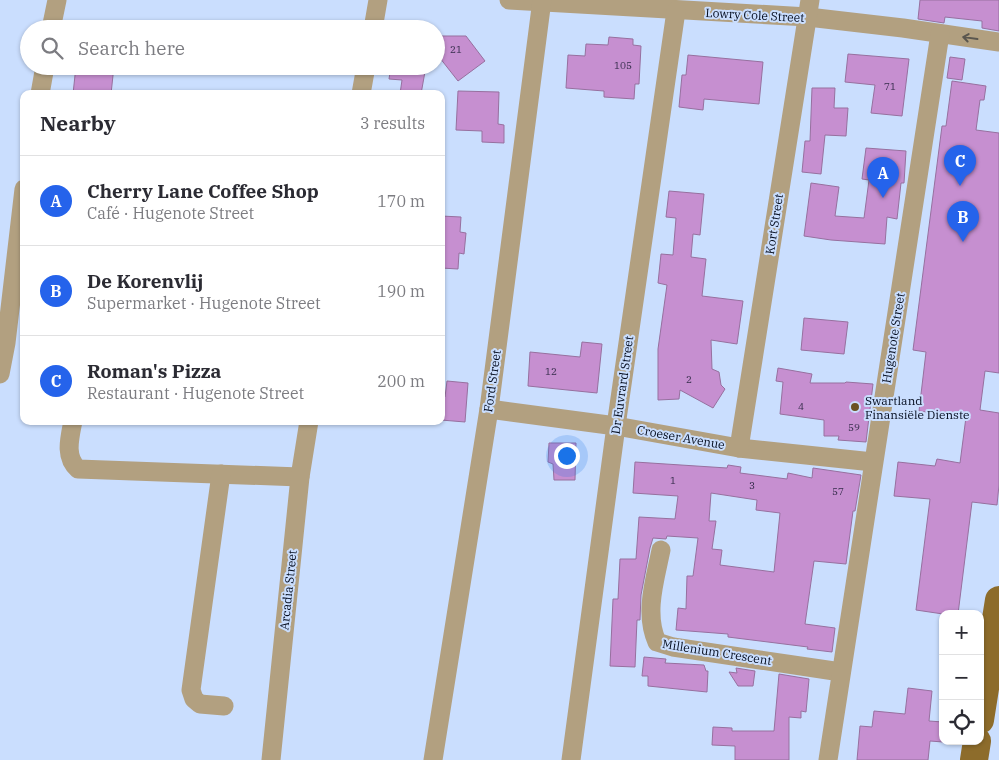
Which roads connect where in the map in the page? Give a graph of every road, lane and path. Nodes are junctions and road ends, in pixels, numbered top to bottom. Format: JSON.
{"nodes":[{"id":1,"x":56,"y":0,"type":"edge"},
{"id":2,"x":378,"y":0,"type":"edge"},
{"id":3,"x":509,"y":0,"type":"edge"},
{"id":4,"x":542,"y":1,"type":"edge"},
{"id":5,"x":809,"y":8,"type":"edge"},
{"id":6,"x":676,"y":10,"type":"junction"},
{"id":7,"x":53,"y":20,"type":"edge"},
{"id":8,"x":375,"y":20,"type":"edge"},
{"id":9,"x":940,"y":34,"type":"junction"},
{"id":10,"x":999,"y":42,"type":"edge"},
{"id":11,"x":43,"y":75,"type":"edge"},
{"id":12,"x":364,"y":75,"type":"edge"},
{"id":13,"x":41,"y":90,"type":"edge"},
{"id":14,"x":362,"y":90,"type":"edge"},
{"id":15,"x":20,"y":223,"type":"edge"},
{"id":16,"x":0,"y":374,"type":"edge"},
{"id":17,"x":489,"y":409,"type":"junction"},
{"id":18,"x":73,"y":425,"type":"edge"},
{"id":19,"x":308,"y":425,"type":"edge"},
{"id":20,"x":616,"y":426,"type":"junction"},
{"id":21,"x":739,"y":448,"type":"junction"},
{"id":22,"x":873,"y":462,"type":"junction"},
{"id":23,"x":221,"y":474,"type":"junction"},
{"id":24,"x":300,"y":477,"type":"junction"},
{"id":25,"x":661,"y":550,"type":"dead end"},
{"id":26,"x":999,"y":600,"type":"edge"},
{"id":27,"x":841,"y":672,"type":"junction"},
{"id":28,"x":983,"y":700,"type":"edge"},
{"id":29,"x":224,"y":706,"type":"dead end"},
{"id":30,"x":976,"y":745,"type":"edge"},
{"id":31,"x":271,"y":760,"type":"edge"},
{"id":32,"x":433,"y":760,"type":"edge"},
{"id":33,"x":571,"y":760,"type":"edge"},
{"id":34,"x":828,"y":760,"type":"edge"},
{"id":35,"x":974,"y":760,"type":"edge"}],
"edges":[{"from":1,"to":7,"type":"street"},
{"from":2,"to":8,"type":"street"},
{"from":3,"to":4,"type":"street","name":"Lowry Cole Street"},
{"from":4,"to":6,"type":"street","name":"Lowry Cole Street"},
{"from":4,"to":17,"type":"street","name":"Ford Street"},
{"from":5,"to":6,"type":"street","name":"Lowry Cole Street"},
{"from":5,"to":9,"type":"street","name":"Lowry Cole Street"},
{"from":5,"to":21,"type":"street","name":"Kort Street"},
{"from":6,"to":20,"type":"street","name":"Dr Euvrard Street"},
{"from":10,"to":9,"type":"street","name":"Lowry Cole Street","one_way":true},
{"from":9,"to":22,"type":"street","name":"Hugenote Street"},
{"from":11,"to":13,"type":"street"},
{"from":12,"to":14,"type":"street"},
{"from":15,"to":16,"type":"street"},
{"from":17,"to":20,"type":"street","name":"Croeser Avenue"},
{"from":17,"to":32,"type":"street","name":"Ford Street"},
{"from":18,"to":23,"type":"street"},
{"from":19,"to":24,"type":"street","name":"Arcadia Street"},
{"from":20,"to":21,"type":"street","name":"Croeser Avenue"},
{"from":20,"to":33,"type":"street","name":"Dr Euvrard Street"},
{"from":21,"to":22,"type":"street","name":"Croeser Avenue"},
{"from":22,"to":27,"type":"street","name":"Hugenote Street"},
{"from":23,"to":24,"type":"street"},
{"from":23,"to":29,"type":"street"},
{"from":24,"to":31,"type":"street","name":"Arcadia Street"},
{"from":25,"to":27,"type":"street","name":"Millenium Crescent"},
{"from":26,"to":28,"type":"main road"},
{"from":27,"to":34,"type":"street","name":"Hugenote Street"},
{"from":30,"to":35,"type":"main road"}]}
